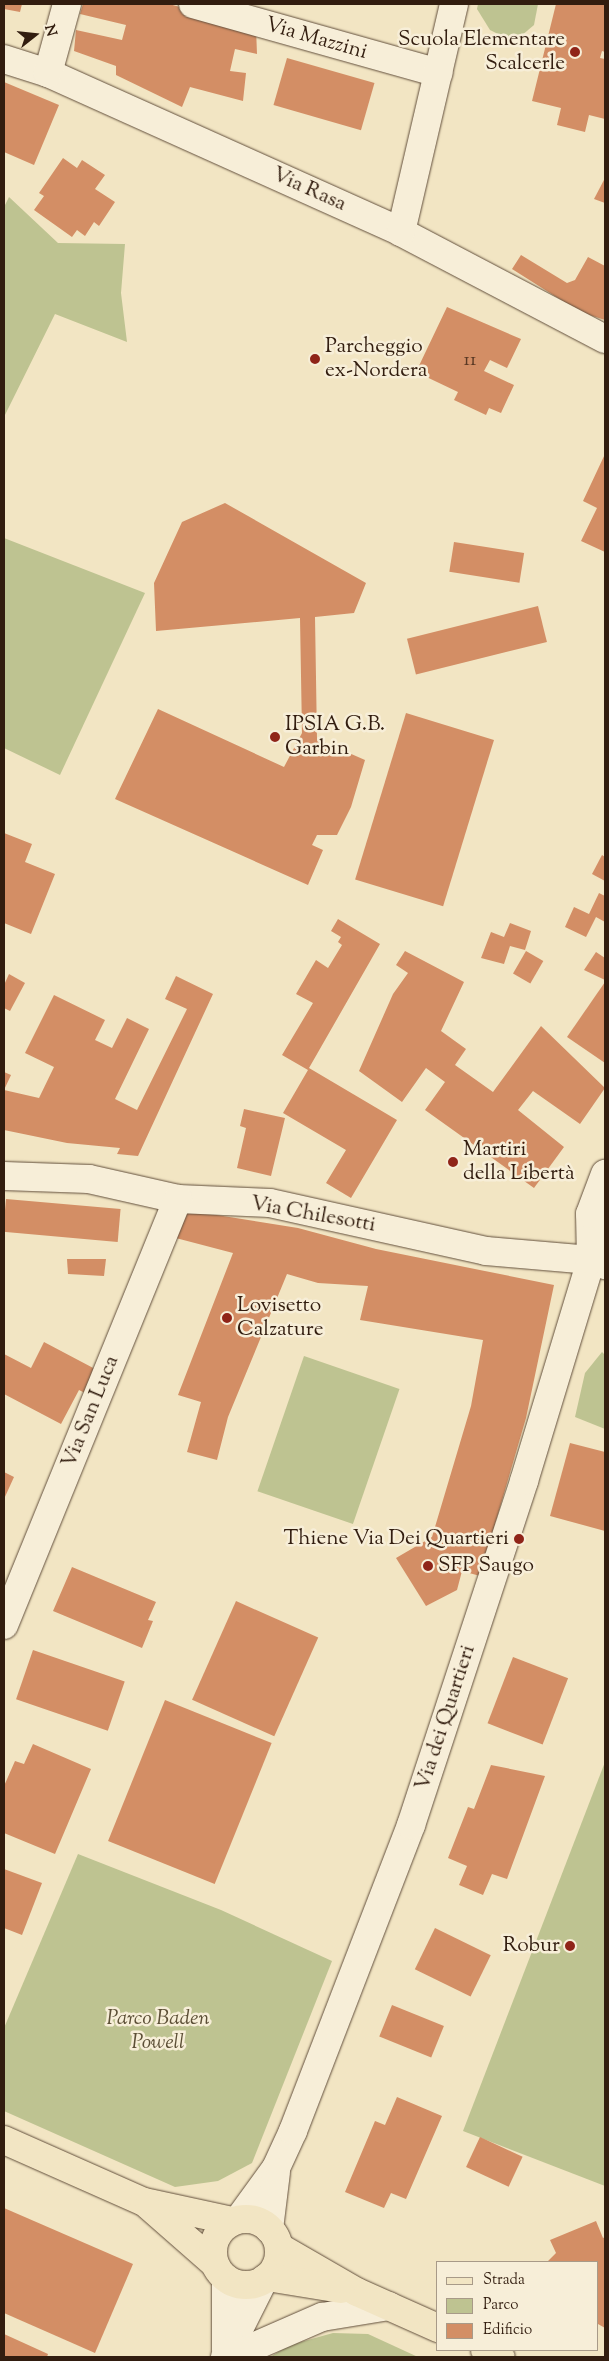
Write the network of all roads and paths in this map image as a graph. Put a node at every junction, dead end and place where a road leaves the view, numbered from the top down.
1 (67, 4) edge
2 (193, 4) edge
3 (454, 4) edge
4 (4, 60) edge
5 (438, 73) junction
6 (48, 74) junction
7 (401, 232) junction
8 (605, 339) edge
9 (605, 1174) edge
10 (4, 1177) edge
11 (178, 1199) junction
12 (598, 1262) edge
13 (4, 1625) edge
14 (4, 2140) edge
15 (276, 2168) junction
16 (144, 2202) junction
17 (236, 2220) junction
18 (274, 2238) junction
19 (220, 2271) junction
20 (266, 2278) junction
21 (357, 2292) junction
22 (389, 2306) junction
23 (436, 2327) edge
24 (487, 2351) edge
25 (230, 2356) edge
26 (501, 2357) edge

1 - 6 street
2 - 5 street, Via Mazzini
3 - 5 street
4 - 6 street, Via Rasa
5 - 7 street
6 - 7 street, Via Rasa
7 - 8 street, Via Rasa
9 - 12 street, Via dei Quartieri
10 - 11 street, Via Chilesotti
11 - 12 street, Via Chilesotti
11 - 13 street, Via San Luca
12 - 15 street, Via dei Quartieri
14 - 16 main road
15 - 17 street, Via dei Quartieri
15 - 18 street, Via dei Quartieri
16 - 17 main road
16 - 19 main road
17 - 18 main road
17 - 19 main road
18 - 20 main road
18 - 21 main road
19 - 20 main road
19 - 25 street
20 - 21 main road
20 - 25 street
21 - 22 main road
22 - 23 main road
22 - 25 street
24 - 26 main road

